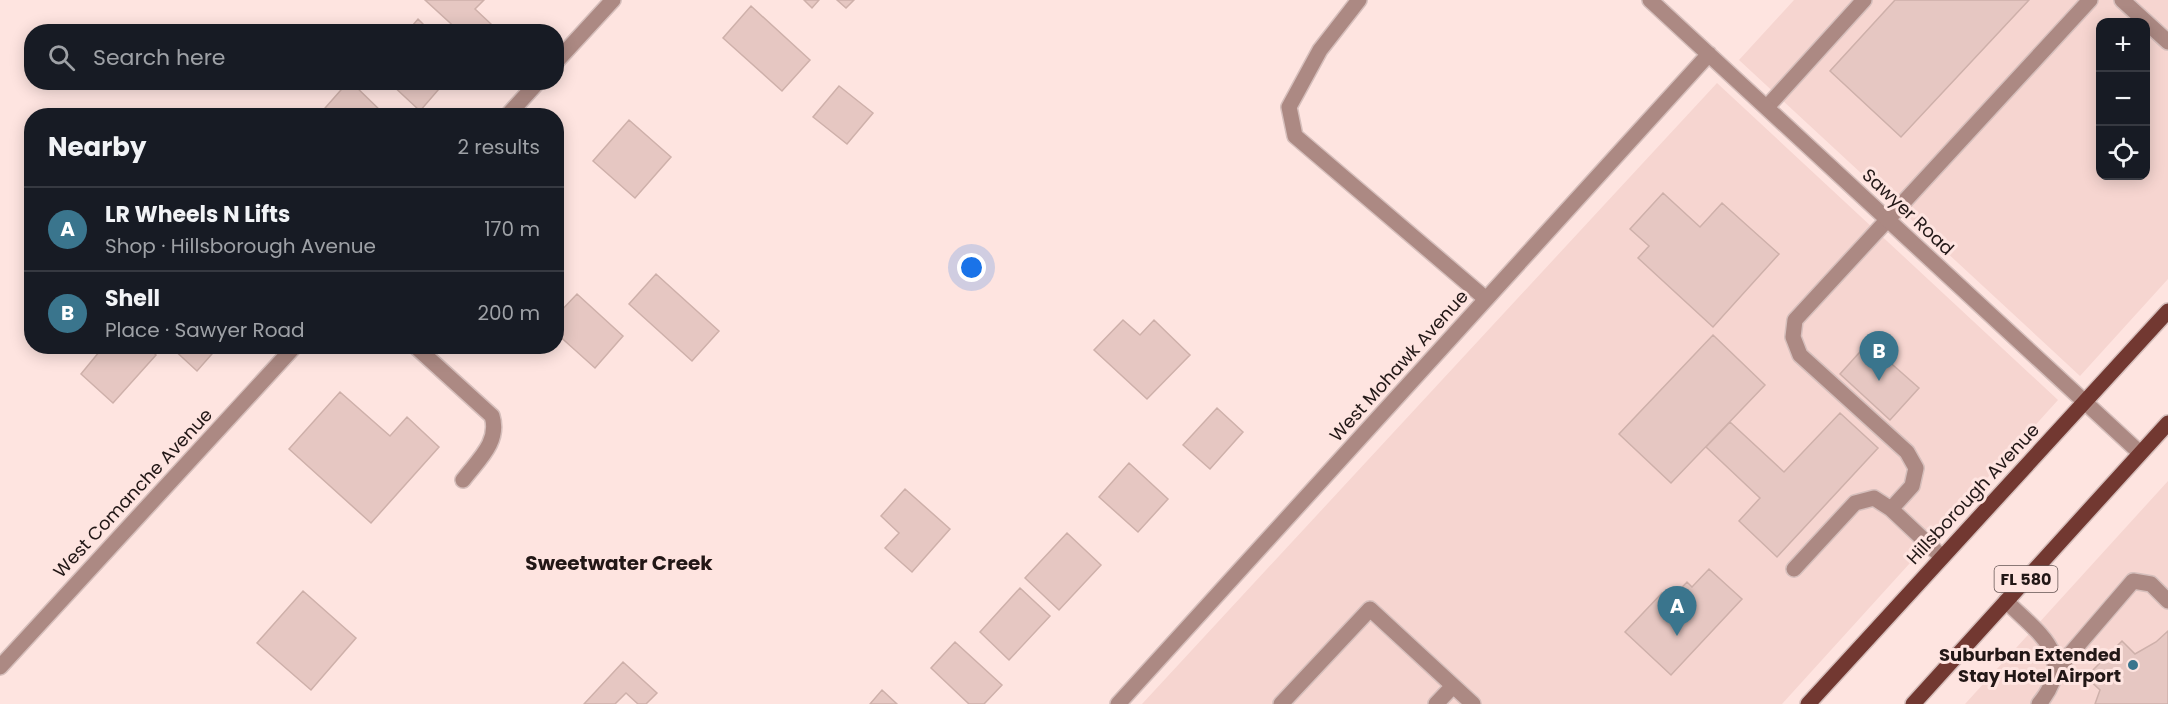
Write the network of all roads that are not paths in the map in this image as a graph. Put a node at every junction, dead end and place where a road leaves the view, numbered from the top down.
1 (614, 0) edge
2 (1359, 0) edge
3 (1650, 0) edge
4 (1864, 0) edge
5 (2090, 0) edge
6 (2122, 0) edge
7 (2168, 42) edge
8 (564, 53) edge
9 (1709, 54) junction
10 (530, 90) edge
11 (1767, 107) junction
12 (514, 108) edge
13 (1888, 220) junction
14 (1486, 299) junction
15 (2168, 311) edge
16 (288, 354) edge
17 (424, 354) edge
18 (2084, 402) junction
19 (2168, 423) edge
20 (2140, 453) junction
21 (463, 480) dead end
22 (1891, 509) junction
23 (1942, 557) junction
24 (1794, 569) dead end
25 (2006, 601) junction
26 (2168, 601) edge
27 (0, 667) edge
28 (2054, 674) junction
29 (1454, 686) junction
30 (1118, 704) edge
31 (1281, 704) edge
32 (1437, 704) edge
33 (1473, 704) edge
34 (1808, 704) edge
35 (1913, 704) edge
36 (2039, 704) edge

1 - 8 street
2 - 14 street
3 - 9 street, Sawyer Road
4 - 11 street
5 - 13 street
6 - 7 street
9 - 11 street, Sawyer Road
9 - 14 street, West Mohawk Avenue
10 - 12 street
11 - 13 street, Sawyer Road
13 - 18 street, Sawyer Road
13 - 22 street
14 - 30 street, West Mohawk Avenue
15 - 18 main road, Hillsborough Avenue
16 - 27 street, West Comanche Avenue
17 - 21 street
18 - 20 street, Sawyer Road
18 - 23 main road, Hillsborough Avenue
19 - 20 main road, FL 580
20 - 25 main road, FL 580
22 - 23 street
22 - 24 street
23 - 34 main road, Hillsborough Avenue
25 - 28 street
25 - 35 main road, FL 580
26 - 28 street
28 - 36 street
29 - 31 street
29 - 32 street
29 - 33 street

